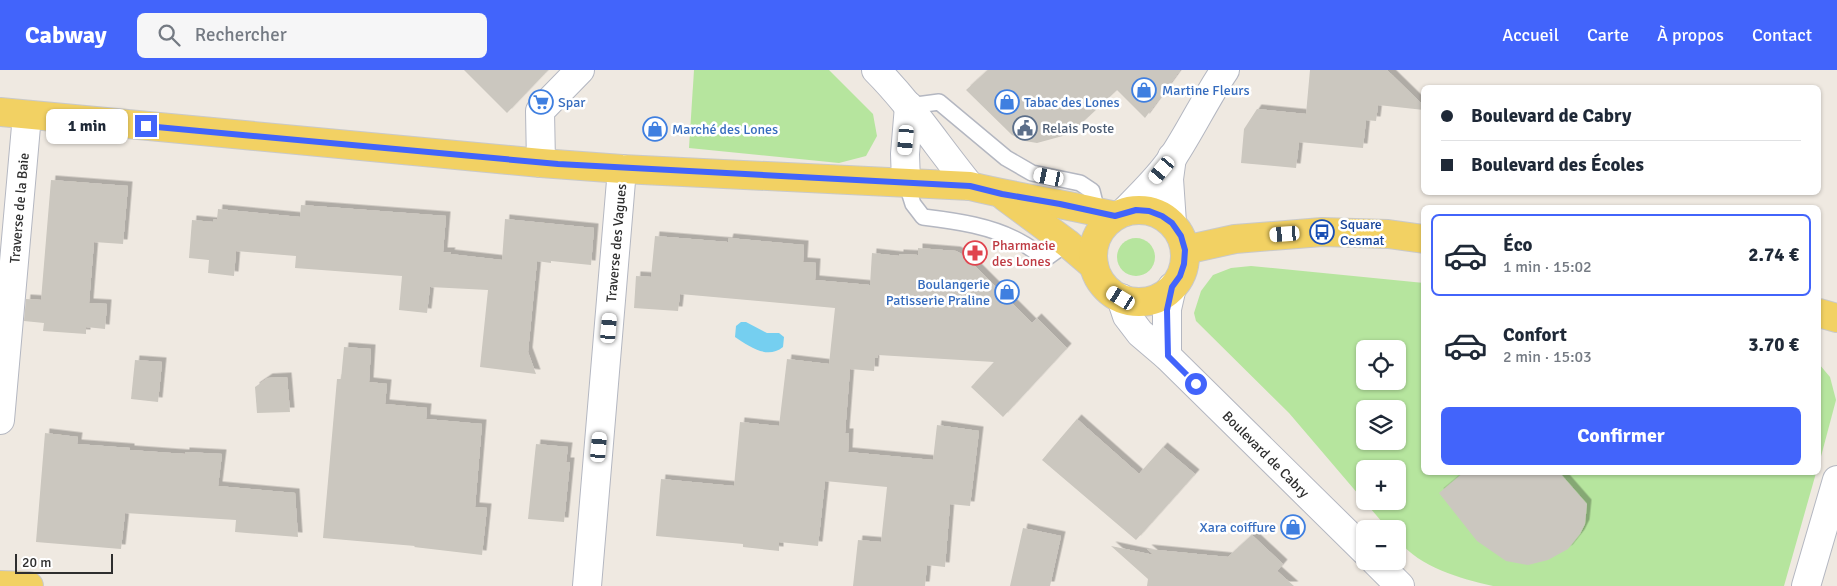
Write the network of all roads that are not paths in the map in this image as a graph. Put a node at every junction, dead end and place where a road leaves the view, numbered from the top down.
1 (580, 70) edge
2 (876, 70) edge
3 (1225, 70) edge
4 (909, 106) junction
5 (0, 112) edge
6 (27, 115) junction
7 (1172, 158) junction
8 (541, 163) junction
9 (622, 169) junction
10 (906, 182) junction
11 (970, 186) junction
12 (1002, 194) junction
13 (1112, 213) junction
14 (1172, 223) junction
15 (1421, 239) edge
16 (1067, 243) junction
17 (1185, 250) junction
18 (1094, 266) junction
19 (1172, 287) junction
20 (1121, 298) junction
21 (1821, 314) edge
22 (1837, 318) edge
23 (1168, 356) junction
24 (0, 420) edge
25 (1837, 480) edge
26 (1356, 542) edge
27 (1384, 570) edge
28 (0, 585) edge
29 (29, 586) edge
30 (587, 586) edge
31 (1400, 586) edge
32 (1806, 586) edge

1 - 8 street
2 - 4 street
3 - 7 street
4 - 10 street
4 - 11 street
4 - 13 lane
5 - 6 main road
6 - 8 main road
6 - 24 street, Traverse de la Baie
7 - 13 street
7 - 14 street
8 - 9 main road
9 - 10 main road
9 - 30 street, Traverse des Vagues
10 - 11 main road
10 - 16 lane
11 - 12 main road
12 - 13 main road
12 - 16 main road
13 - 14 main road
13 - 18 main road
14 - 17 main road
15 - 17 main road
16 - 18 main road
17 - 19 main road
18 - 20 main road
19 - 20 main road
19 - 23 street
20 - 23 street, Boulevard de Cabry
21 - 22 main road
23 - 26 street, Boulevard de Cabry
25 - 32 street
27 - 31 street
28 - 29 main road

